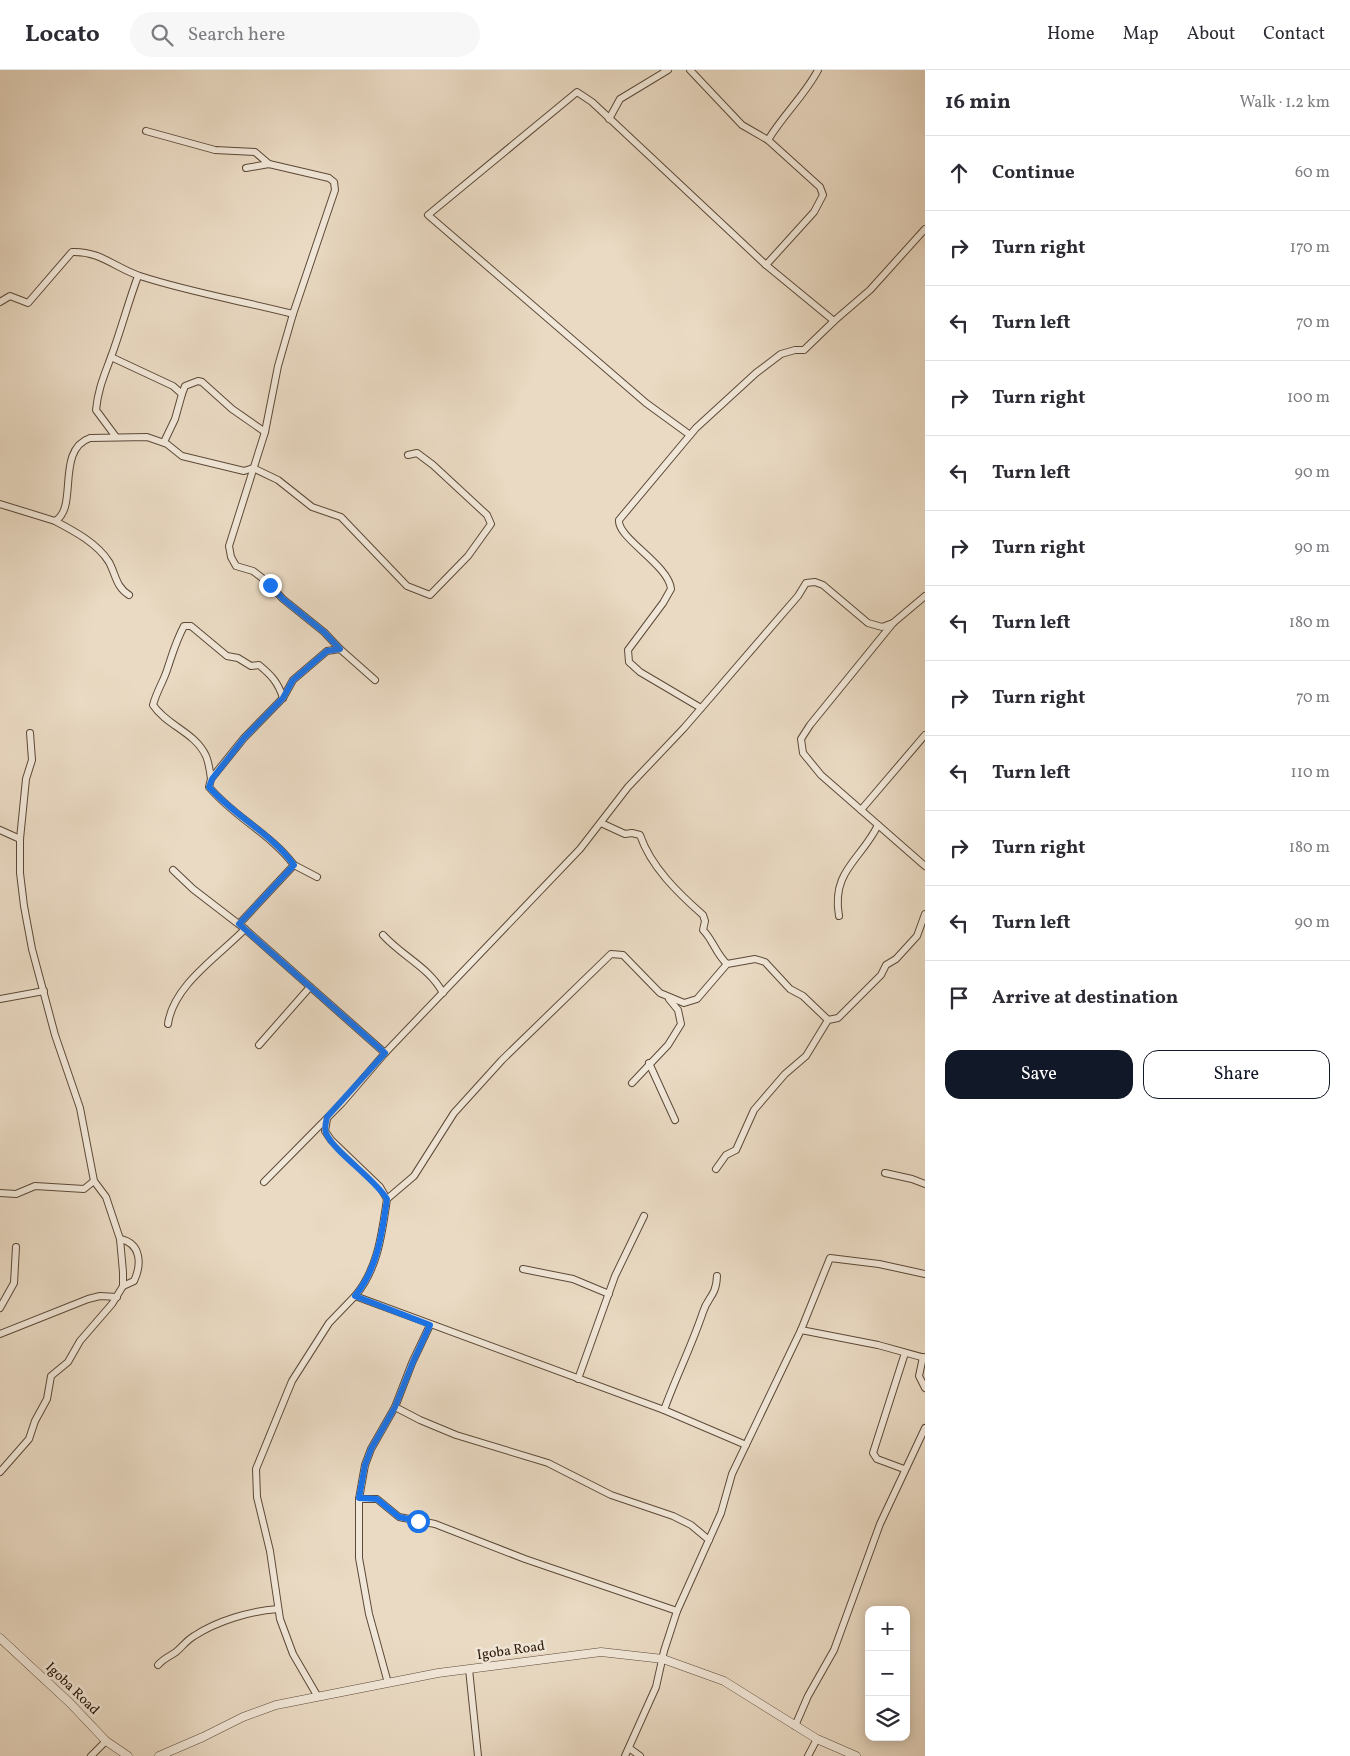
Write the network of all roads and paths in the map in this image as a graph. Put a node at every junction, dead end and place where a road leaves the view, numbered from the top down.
1 (668, 70) edge
2 (690, 70) edge
3 (818, 70) edge
4 (609, 119) junction
5 (146, 131) dead end
6 (768, 140) junction
7 (269, 164) junction
8 (246, 168) dead end
9 (925, 230) edge
10 (766, 265) junction
11 (138, 276) junction
12 (0, 302) edge
13 (292, 314) junction
14 (834, 321) junction
15 (111, 358) junction
16 (182, 394) junction
17 (265, 432) junction
18 (690, 435) junction
19 (116, 437) junction
20 (164, 442) junction
21 (408, 455) dead end
22 (253, 468) junction
23 (0, 504) edge
24 (55, 521) junction
25 (129, 595) dead end
26 (925, 596) edge
27 (893, 623) junction
28 (874, 626) junction
29 (876, 644) junction
30 (340, 649) junction
31 (375, 680) dead end
32 (283, 698) junction
33 (701, 708) junction
34 (30, 733) dead end
35 (925, 735) edge
36 (212, 779) junction
37 (861, 810) junction
38 (601, 824) junction
39 (878, 824) junction
40 (0, 830) edge
41 (20, 839) junction
42 (294, 865) junction
43 (925, 866) edge
44 (173, 870) dead end
45 (317, 877) dead end
46 (925, 914) edge
47 (838, 916) dead end
48 (239, 924) junction
49 (245, 929) junction
50 (383, 935) dead end
51 (727, 964) junction
52 (310, 987) junction
53 (44, 991) junction
54 (443, 993) junction
55 (0, 998) edge
56 (668, 998) junction
57 (828, 1020) junction
58 (168, 1024) dead end
59 (259, 1045) dead end
60 (385, 1053) junction
61 (649, 1063) junction
62 (632, 1084) dead end
63 (327, 1117) junction
64 (675, 1120) dead end
65 (716, 1169) dead end
66 (885, 1173) dead end
67 (94, 1181) junction
68 (264, 1182) dead end
69 (925, 1184) edge
70 (84, 1189) junction
71 (102, 1192) junction
72 (0, 1193) edge
73 (387, 1199) junction
74 (644, 1216) dead end
75 (120, 1239) junction
76 (16, 1247) dead end
77 (523, 1269) dead end
78 (925, 1274) edge
79 (717, 1276) dead end
80 (123, 1286) junction
81 (608, 1294) junction
82 (355, 1296) junction
83 (117, 1297) junction
84 (0, 1308) edge
85 (430, 1325) junction
86 (801, 1330) junction
87 (0, 1334) edge
88 (905, 1353) junction
89 (924, 1357) edge
90 (578, 1379) junction
91 (925, 1388) edge
92 (395, 1407) junction
93 (664, 1410) junction
94 (925, 1428) edge
95 (746, 1445) junction
96 (904, 1469) junction
97 (0, 1472) edge
98 (359, 1498) junction
99 (709, 1540) junction
100 (278, 1608) junction
101 (677, 1611) junction
102 (0, 1638) edge
103 (663, 1659) junction
104 (158, 1665) dead end
105 (469, 1669) junction
106 (388, 1683) junction
107 (318, 1697) junction
108 (795, 1726) junction
109 (817, 1739) junction
110 (106, 1742) junction
111 (629, 1748) junction
112 (92, 1756) edge
113 (128, 1756) edge
114 (159, 1756) edge
115 (478, 1756) edge
116 (625, 1756) edge
117 (640, 1756) edge
118 (808, 1756) edge
119 (856, 1756) edge

1 - 4 street
2 - 6 street
3 - 6 street
4 - 10 street
4 - 18 street
5 - 7 street
6 - 10 street
7 - 8 street
7 - 13 street
9 - 14 street
10 - 14 street
11 - 12 street
11 - 13 street
11 - 15 street
13 - 17 street
14 - 18 street
15 - 16 street
15 - 19 street
16 - 17 street
16 - 20 street
17 - 22 street
18 - 33 street
19 - 20 street
19 - 24 street
20 - 22 street
21 - 22 street
22 - 30 street
23 - 24 street
24 - 25 street
26 - 27 street
27 - 28 street
27 - 29 street
28 - 29 street
28 - 33 street
29 - 37 street
30 - 31 street
30 - 32 street
32 - 36 street
32 - 36 street
33 - 38 street
34 - 41 street
35 - 37 street
36 - 42 street
37 - 39 street
38 - 51 street
38 - 54 street
39 - 43 street
39 - 47 street
40 - 41 street
41 - 53 street
42 - 45 street
42 - 48 street
44 - 48 street
46 - 57 street
48 - 49 street
49 - 52 street
49 - 58 street
50 - 54 street
51 - 56 street
51 - 57 street
52 - 59 street
52 - 60 street
53 - 55 street
53 - 67 street
54 - 60 street
56 - 61 street
56 - 73 street
57 - 65 street
60 - 63 street
61 - 62 street
61 - 64 street
63 - 68 street
63 - 73 street
66 - 69 street
67 - 70 street
67 - 71 street
70 - 71 street
70 - 72 street
71 - 75 street
73 - 82 street
74 - 81 street
75 - 80 street
75 - 80 street
76 - 84 street
77 - 81 street
78 - 86 street
79 - 93 street
80 - 83 street
81 - 90 street
82 - 85 street
82 - 100 street
83 - 87 street
83 - 97 street
85 - 90 street
85 - 92 street
86 - 88 street
86 - 95 street
88 - 89 street
88 - 96 street
89 - 91 street
90 - 93 street
92 - 98 street
92 - 99 street
93 - 95 street
94 - 96 street
95 - 99 street
96 - 108 street
98 - 101 street
98 - 106 street
99 - 101 street
100 - 104 street
100 - 107 street
101 - 103 street
102 - 110 street, Igoba Road
103 - 105 street, Igoba Road
103 - 108 street, Igoba Road
103 - 111 street
105 - 106 street, Igoba Road
105 - 115 street
106 - 107 street, Igoba Road
107 - 114 street, Igoba Road
108 - 109 street, Igoba Road
109 - 118 street
109 - 119 street, Igoba Road
110 - 112 street
110 - 113 street, Igoba Road
111 - 116 street
111 - 117 street

